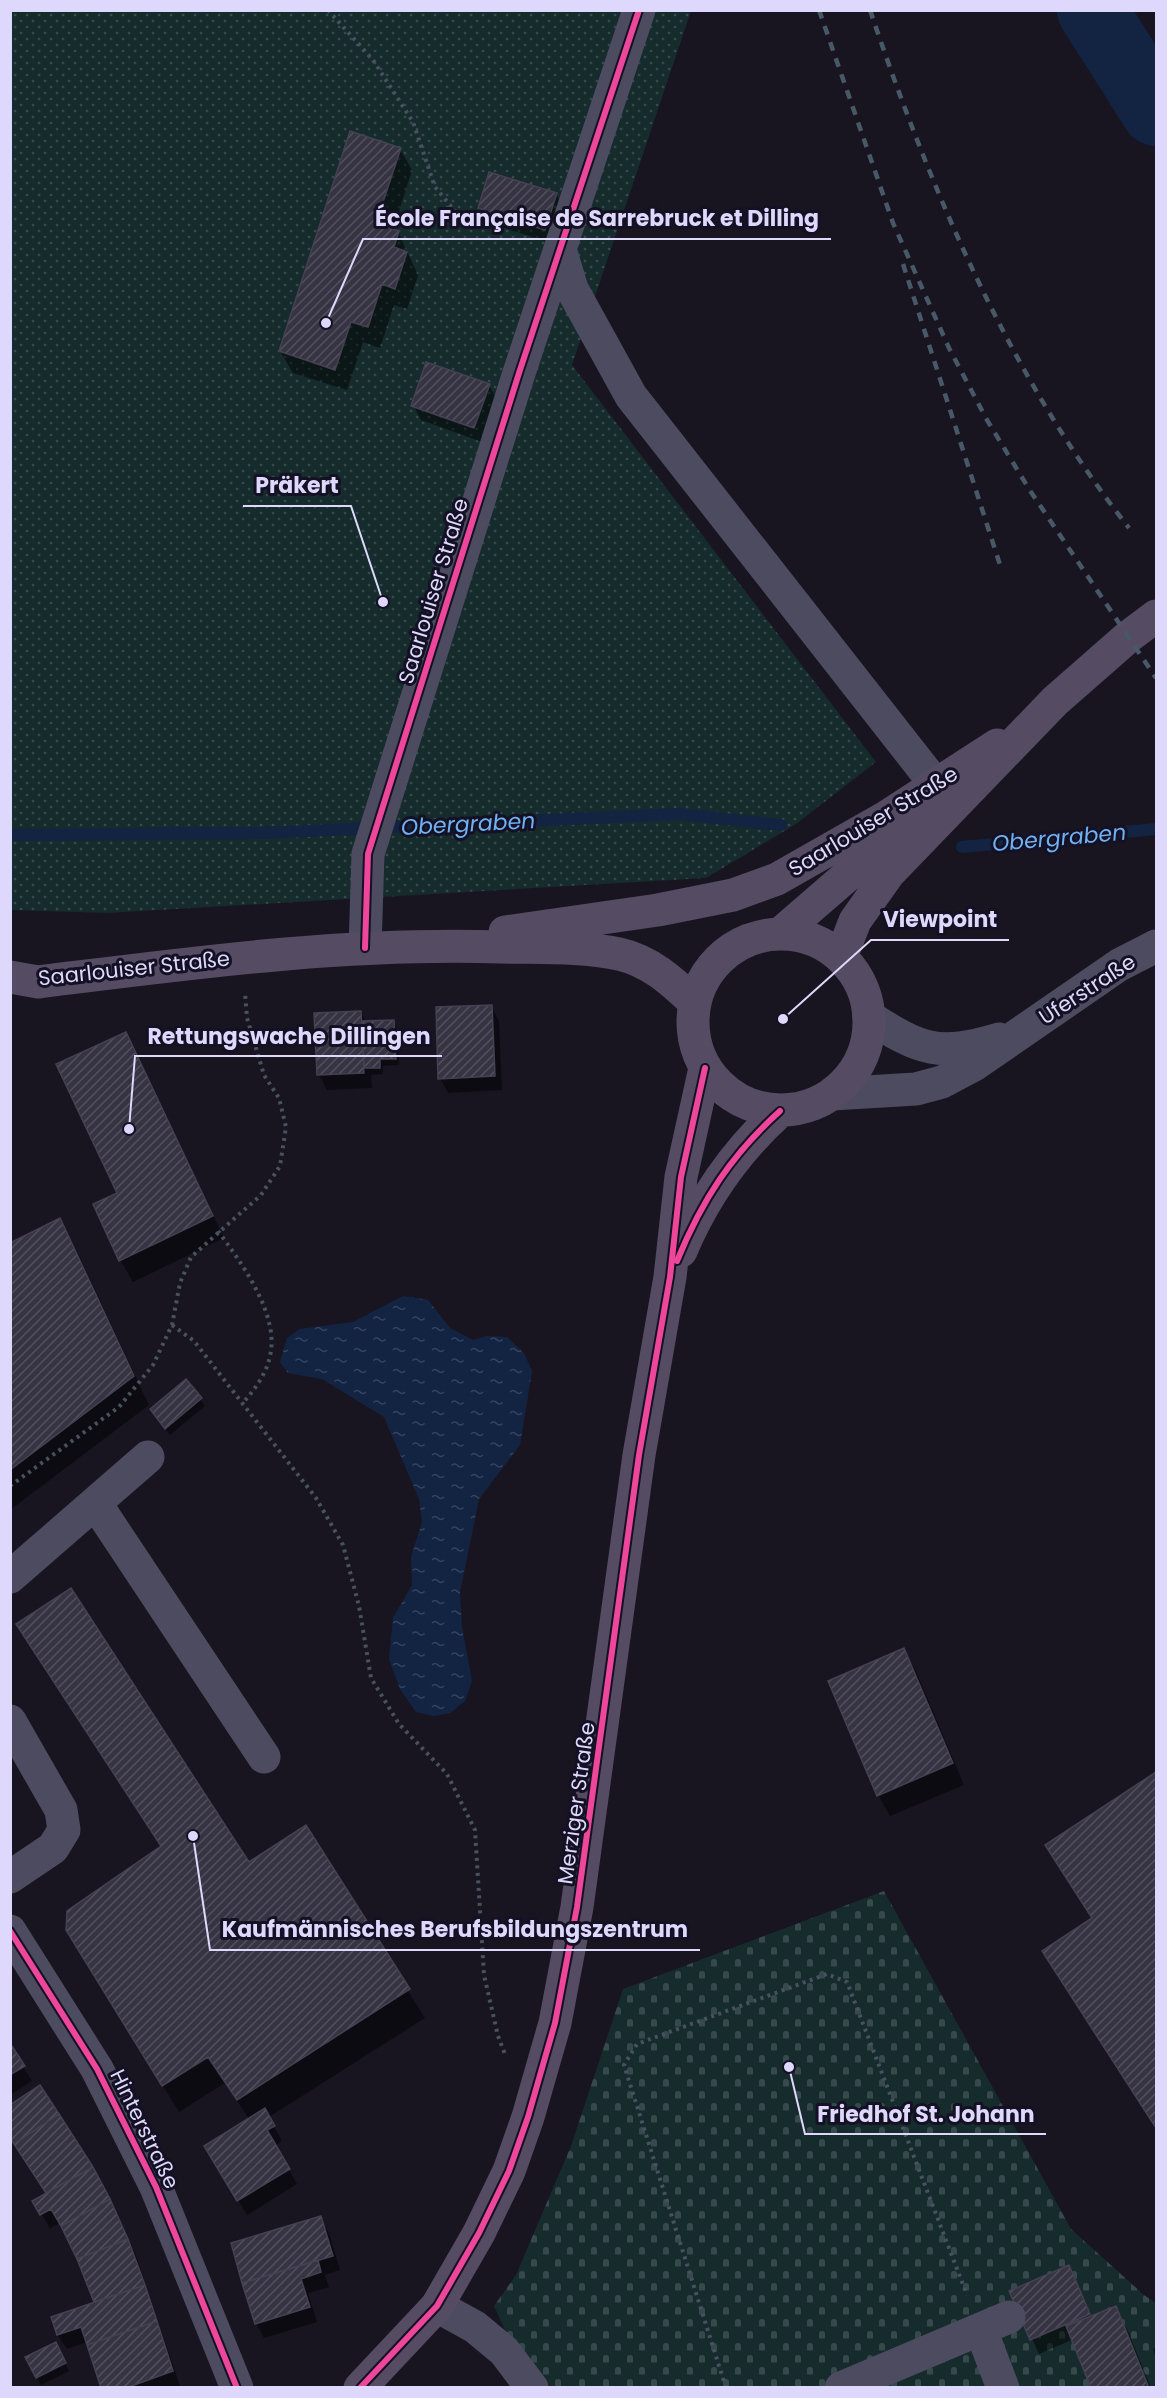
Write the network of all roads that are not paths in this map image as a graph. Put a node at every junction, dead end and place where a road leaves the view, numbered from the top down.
1 (639, 10) edge
2 (560, 249) junction
3 (1156, 616) edge
4 (1055, 701) junction
5 (997, 745) junction
6 (936, 785) junction
7 (781, 933) junction
8 (426, 945) junction
9 (1156, 946) edge
10 (365, 948) junction
11 (841, 957) junction
12 (714, 964) junction
13 (650, 965) junction
14 (10, 977) edge
15 (694, 1002) junction
16 (869, 1017) junction
17 (1018, 1034) junction
18 (705, 1068) junction
19 (832, 1094) junction
20 (780, 1111) junction
21 (670, 1277) junction
22 (148, 1457) dead end
23 (96, 1503) junction
24 (10, 1577) edge
25 (10, 1721) edge
26 (264, 1757) dead end
27 (10, 1876) edge
28 (10, 1930) edge
29 (437, 2306) junction
30 (237, 2388) edge
31 (360, 2388) edge
32 (532, 2388) edge
33 (841, 2388) edge
34 (1003, 2388) edge

1 - 2 street, Saarlouiser Straße
2 - 6 street
2 - 10 street, Saarlouiser Straße
3 - 4 main road, Saarlouiser Straße
4 - 5 main road, Saarlouiser Straße
4 - 11 main road, Saarlouiser Straße
5 - 6 main road, Saarlouiser Straße
5 - 7 main road, Saarlouiser Straße
6 - 8 main road, Saarlouiser Straße
7 - 11 main road
7 - 12 main road
8 - 10 main road, Saarlouiser Straße
8 - 13 main road, Saarlouiser Straße
9 - 17 street, Uferstraße
10 - 14 main road, Saarlouiser Straße
11 - 16 main road
12 - 13 main road, Saarlouiser Straße
12 - 15 main road
13 - 15 main road, Saarlouiser Straße
15 - 18 main road
16 - 17 street, Uferstraße
16 - 19 main road
17 - 19 street, Uferstraße
18 - 20 main road
18 - 21 main road, Merziger Straße
19 - 20 main road
20 - 21 main road, Merziger Straße
21 - 29 main road, Merziger Straße
22 - 23 street
23 - 24 street
23 - 26 street
25 - 27 street
28 - 30 street, Hinterstraße
29 - 31 main road, Merziger Straße
29 - 32 street
33 - 34 street

